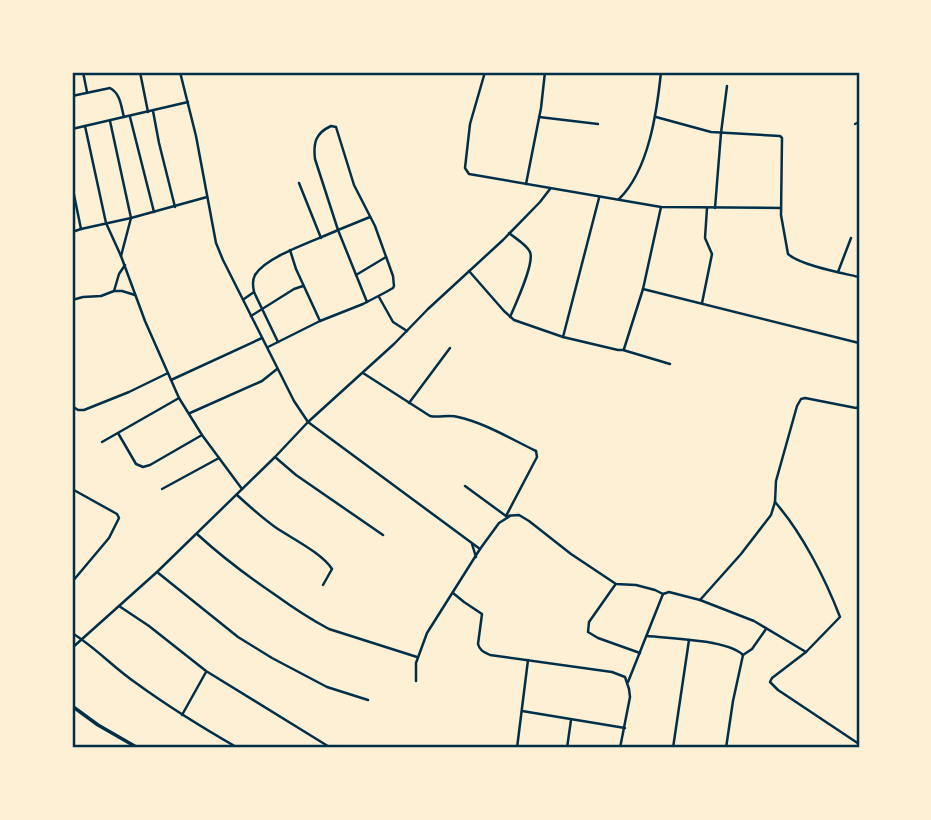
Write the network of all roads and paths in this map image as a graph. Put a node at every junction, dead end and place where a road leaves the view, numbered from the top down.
1 (83, 72) edge
2 (140, 72) edge
3 (180, 72) edge
4 (485, 72) edge
5 (545, 72) edge
6 (661, 72) edge
7 (727, 86) dead end
8 (87, 92) junction
9 (72, 96) edge
10 (188, 102) junction
11 (153, 111) junction
12 (148, 112) junction
13 (130, 116) junction
14 (124, 117) junction
15 (539, 117) junction
16 (656, 117) junction
17 (110, 121) junction
18 (598, 124) dead end
19 (85, 126) junction
20 (72, 129) edge
21 (721, 133) junction
22 (299, 183) dead end
23 (526, 184) junction
24 (72, 185) edge
25 (550, 188) junction
26 (627, 192) junction
27 (207, 197) junction
28 (599, 197) junction
29 (619, 200) junction
30 (628, 202) junction
31 (661, 206) junction
32 (174, 207) junction
33 (708, 208) junction
34 (715, 208) junction
35 (781, 208) junction
36 (154, 212) junction
37 (370, 217) junction
38 (131, 218) junction
39 (106, 223) junction
40 (81, 229) junction
41 (338, 230) junction
42 (72, 232) edge
43 (509, 233) junction
44 (321, 238) junction
45 (850, 238) dead end
46 (290, 250) junction
47 (121, 256) junction
48 (386, 257) junction
49 (125, 265) junction
50 (469, 271) junction
51 (838, 272) junction
52 (356, 275) junction
53 (859, 277) edge
54 (303, 285) junction
55 (643, 289) junction
56 (114, 291) junction
57 (254, 292) junction
58 (135, 295) junction
59 (379, 296) junction
60 (72, 300) edge
61 (243, 300) junction
62 (367, 302) junction
63 (702, 303) junction
64 (262, 310) junction
65 (251, 316) junction
66 (510, 317) junction
67 (320, 321) junction
68 (407, 331) junction
69 (563, 337) junction
70 (262, 338) junction
71 (278, 342) junction
72 (859, 343) edge
73 (268, 348) junction
74 (450, 348) dead end
75 (623, 350) junction
76 (670, 364) dead end
77 (278, 368) junction
78 (168, 373) junction
79 (363, 373) junction
80 (171, 380) junction
81 (180, 398) junction
82 (409, 404) junction
83 (72, 406) edge
84 (859, 407) edge
85 (190, 413) junction
86 (309, 422) junction
87 (118, 433) junction
88 (202, 435) junction
89 (102, 442) dead end
90 (275, 457) junction
91 (219, 458) junction
92 (465, 486) dead end
93 (72, 489) edge
94 (162, 489) dead end
95 (243, 489) junction
96 (237, 495) junction
97 (775, 502) junction
98 (508, 516) junction
99 (197, 534) junction
100 (383, 535) dead end
101 (472, 544) junction
102 (480, 549) junction
103 (476, 557) junction
104 (157, 572) junction
105 (72, 582) edge
106 (616, 584) junction
107 (323, 585) dead end
108 (453, 593) junction
109 (663, 594) junction
110 (700, 600) junction
111 (119, 606) junction
112 (766, 628) junction
113 (72, 633) edge
114 (647, 636) junction
115 (82, 639) junction
116 (689, 640) junction
117 (72, 648) edge
118 (806, 652) junction
119 (640, 653) junction
120 (743, 655) junction
121 (417, 657) junction
122 (528, 660) junction
123 (206, 671) junction
124 (416, 681) dead end
125 (628, 682) junction
126 (368, 700) dead end
127 (72, 706) edge
128 (522, 711) junction
129 (182, 715) junction
130 (572, 719) junction
131 (625, 728) junction
132 (859, 744) edge
133 (138, 748) edge
134 (238, 748) edge
135 (331, 748) edge
136 (517, 748) edge
137 (568, 748) edge
138 (620, 748) edge
139 (627, 748) edge
140 (673, 748) edge
141 (726, 748) edge

1 - 8 street
2 - 12 street
3 - 10 street
4 - 23 street
5 - 15 street
6 - 16 street
7 - 21 street
8 - 9 street
8 - 14 street
10 - 11 street
10 - 27 street
11 - 12 street
11 - 32 street
12 - 13 street
13 - 14 street
13 - 36 street
14 - 17 street
15 - 18 street
15 - 23 street
16 - 21 street
16 - 26 street
17 - 19 street
17 - 38 street
19 - 20 street
19 - 39 street
21 - 34 street
21 - 35 street
22 - 44 street
23 - 25 street
24 - 40 street
25 - 28 street
25 - 43 street
26 - 29 street
26 - 30 street
27 - 32 street
27 - 61 street
28 - 29 street
28 - 69 street
29 - 30 street
30 - 31 street
31 - 33 street
31 - 55 street
32 - 36 street
33 - 34 street
33 - 63 street
34 - 35 street
35 - 51 street
36 - 38 street
37 - 41 street
37 - 41 street
37 - 48 street
38 - 39 street
38 - 47 street
39 - 40 street
39 - 47 street
40 - 42 street
41 - 44 street
41 - 52 street
43 - 50 street
43 - 66 street
44 - 46 street
45 - 51 street
46 - 54 street
46 - 57 street
47 - 49 street
48 - 52 street
48 - 59 street
49 - 56 street
49 - 58 street
50 - 66 street
50 - 68 street
51 - 53 street
52 - 62 street
54 - 64 street
54 - 67 street
55 - 63 street
55 - 75 street
56 - 58 street
56 - 60 street
57 - 61 street
57 - 64 street
58 - 78 street
59 - 62 street
59 - 68 street
61 - 65 street
62 - 67 street
63 - 72 street
64 - 65 street
64 - 71 street
65 - 70 street
66 - 69 street
67 - 71 street
68 - 79 street
69 - 75 street
70 - 73 street
70 - 80 street
71 - 73 street
73 - 77 street
74 - 82 street
75 - 76 street
77 - 85 street
77 - 86 street
78 - 80 street
78 - 83 street
79 - 82 street
79 - 86 street
80 - 81 street
81 - 85 street
81 - 87 street
82 - 98 street
84 - 97 street
85 - 88 street
86 - 90 street
86 - 101 street
87 - 88 street
87 - 89 street
88 - 91 street
90 - 95 street
90 - 100 street
91 - 94 street
91 - 95 street
92 - 98 street
93 - 105 street
95 - 96 street
96 - 99 street
96 - 107 street
97 - 110 street
97 - 118 street
98 - 102 street
98 - 106 street
99 - 104 street
99 - 121 street
101 - 102 street
101 - 103 street
102 - 103 street
103 - 108 street
104 - 111 street
104 - 126 street
106 - 109 street
106 - 119 street
108 - 121 street
108 - 122 street
109 - 110 street
109 - 114 street
110 - 112 street
111 - 115 street
111 - 123 street
112 - 118 street
112 - 120 street
113 - 115 street
114 - 116 street
114 - 119 street
115 - 117 street
115 - 129 street
116 - 120 street
116 - 140 street
118 - 132 street
119 - 125 street
120 - 141 street
121 - 124 street
122 - 125 street
122 - 128 street
123 - 129 street
123 - 135 street
125 - 131 street
127 - 133 street
128 - 130 street
128 - 136 street
129 - 134 street
130 - 131 street
130 - 137 street
131 - 138 street
138 - 139 street

